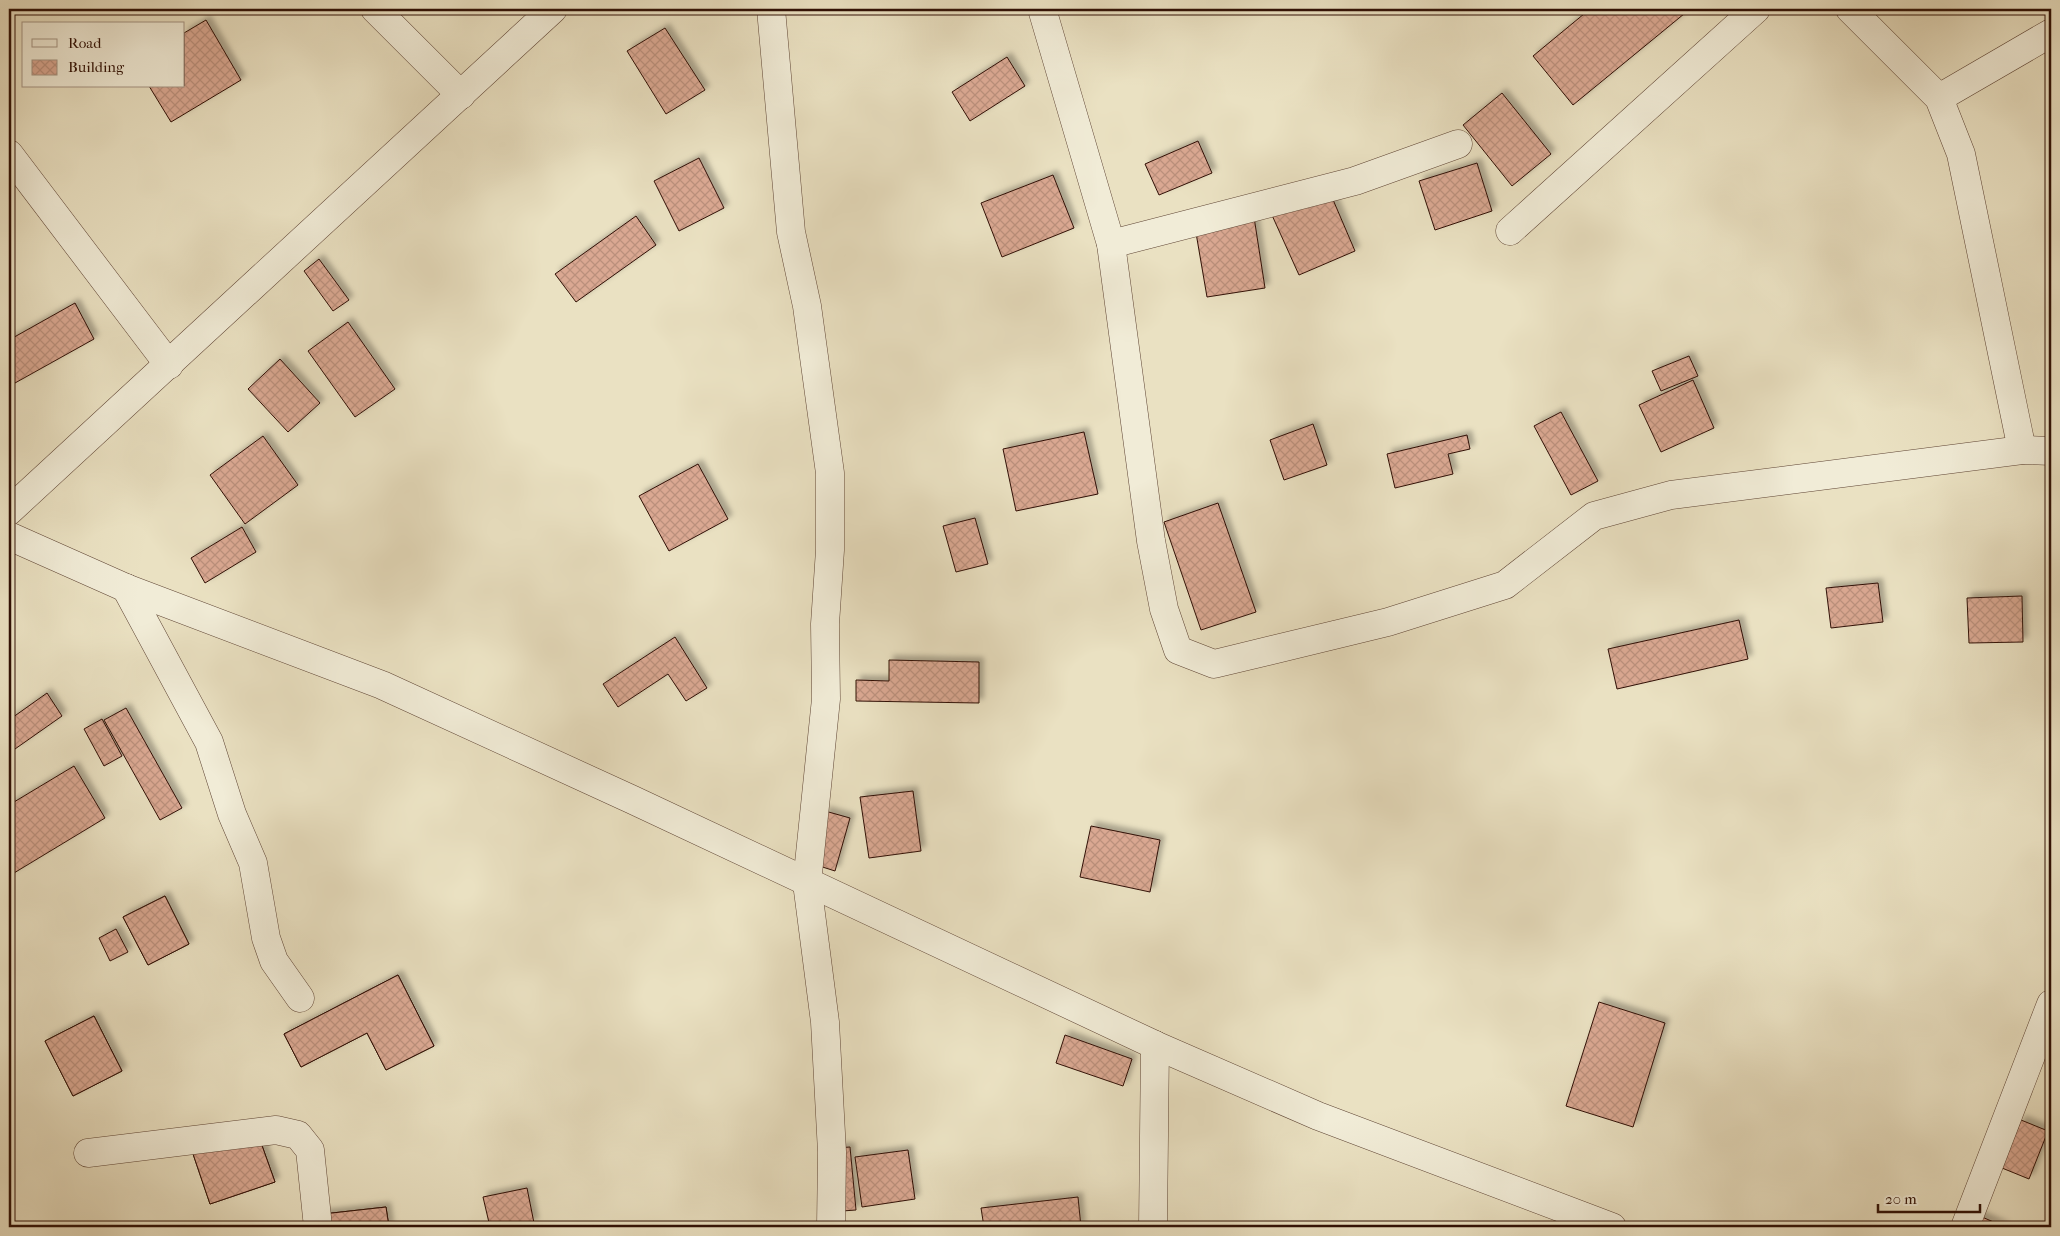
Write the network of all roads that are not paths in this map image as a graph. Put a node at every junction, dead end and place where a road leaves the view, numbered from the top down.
1 (375, 9) edge
2 (553, 9) edge
3 (770, 9) edge
4 (1042, 9) edge
5 (1756, 9) edge
6 (1850, 9) edge
7 (2051, 33) edge
8 (460, 95) junction
9 (1939, 98) junction
10 (1458, 144) dead end
11 (9, 154) edge
12 (1510, 231) dead end
13 (1111, 244) junction
14 (169, 365) junction
15 (2022, 450) junction
16 (2051, 451) edge
17 (9, 511) edge
18 (9, 536) edge
19 (126, 588) junction
20 (807, 883) junction
21 (300, 998) dead end
22 (2051, 1004) edge
23 (1156, 1045) junction
24 (88, 1153) dead end
25 (318, 1227) edge
26 (831, 1227) edge
27 (1153, 1227) edge
28 (1612, 1227) edge
29 (1965, 1227) edge

1 - 8 street
2 - 8 street
3 - 20 street
4 - 13 street
5 - 12 street
6 - 9 street
7 - 9 street
8 - 14 street
9 - 15 street
10 - 13 street
11 - 14 street
13 - 15 street
14 - 17 street
15 - 16 street
18 - 19 street
19 - 20 street
19 - 21 street
20 - 23 street
20 - 26 street
22 - 29 street
23 - 27 street
23 - 28 street
24 - 25 street

